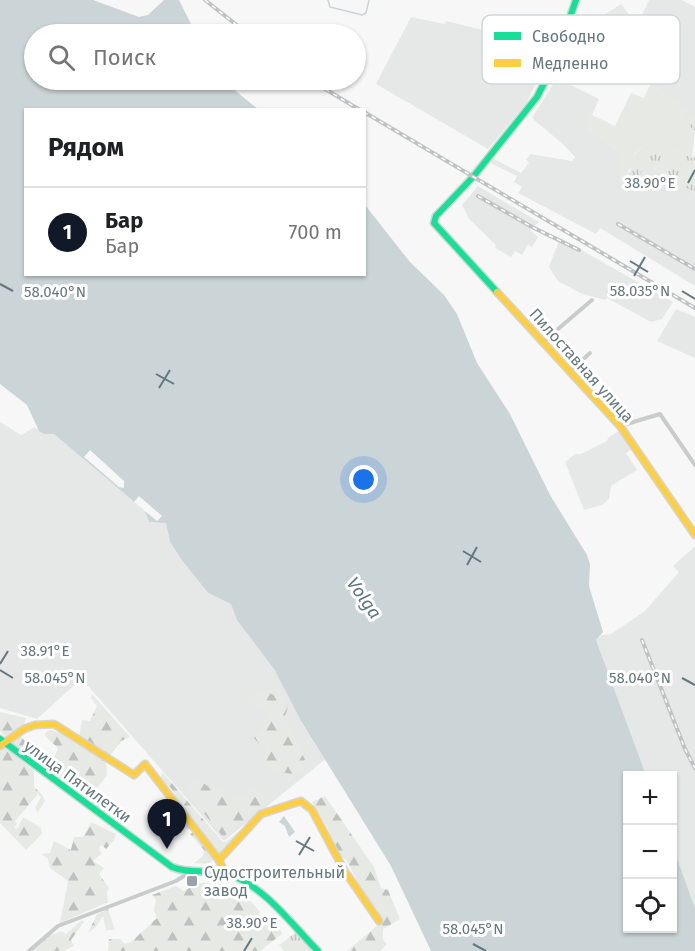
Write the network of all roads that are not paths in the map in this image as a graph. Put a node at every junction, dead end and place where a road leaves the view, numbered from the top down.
1 (576, 0) edge
2 (571, 15) edge
3 (542, 84) edge
4 (592, 300) dead end
5 (544, 340) junction
6 (590, 353) dead end
7 (571, 370) junction
8 (620, 426) junction
9 (695, 465) edge
10 (695, 535) edge
11 (2, 743) edge
12 (219, 860) junction
13 (187, 873) junction
14 (225, 873) junction
15 (379, 921) dead end
16 (29, 951) edge
17 (318, 951) edge

1 - 2 street, Пилоставная улица
3 - 5 street, Пилоставная улица
4 - 5 street
5 - 7 street, Пилоставная улица
6 - 7 street
7 - 8 street, Пилоставная улица
8 - 9 street
8 - 10 street, Пилоставная улица
11 - 12 street
11 - 13 street, улица Пятилетки
12 - 14 street
12 - 15 street
13 - 14 street, улица Пятилетки
13 - 16 street
14 - 17 street, улица Пятилетки

